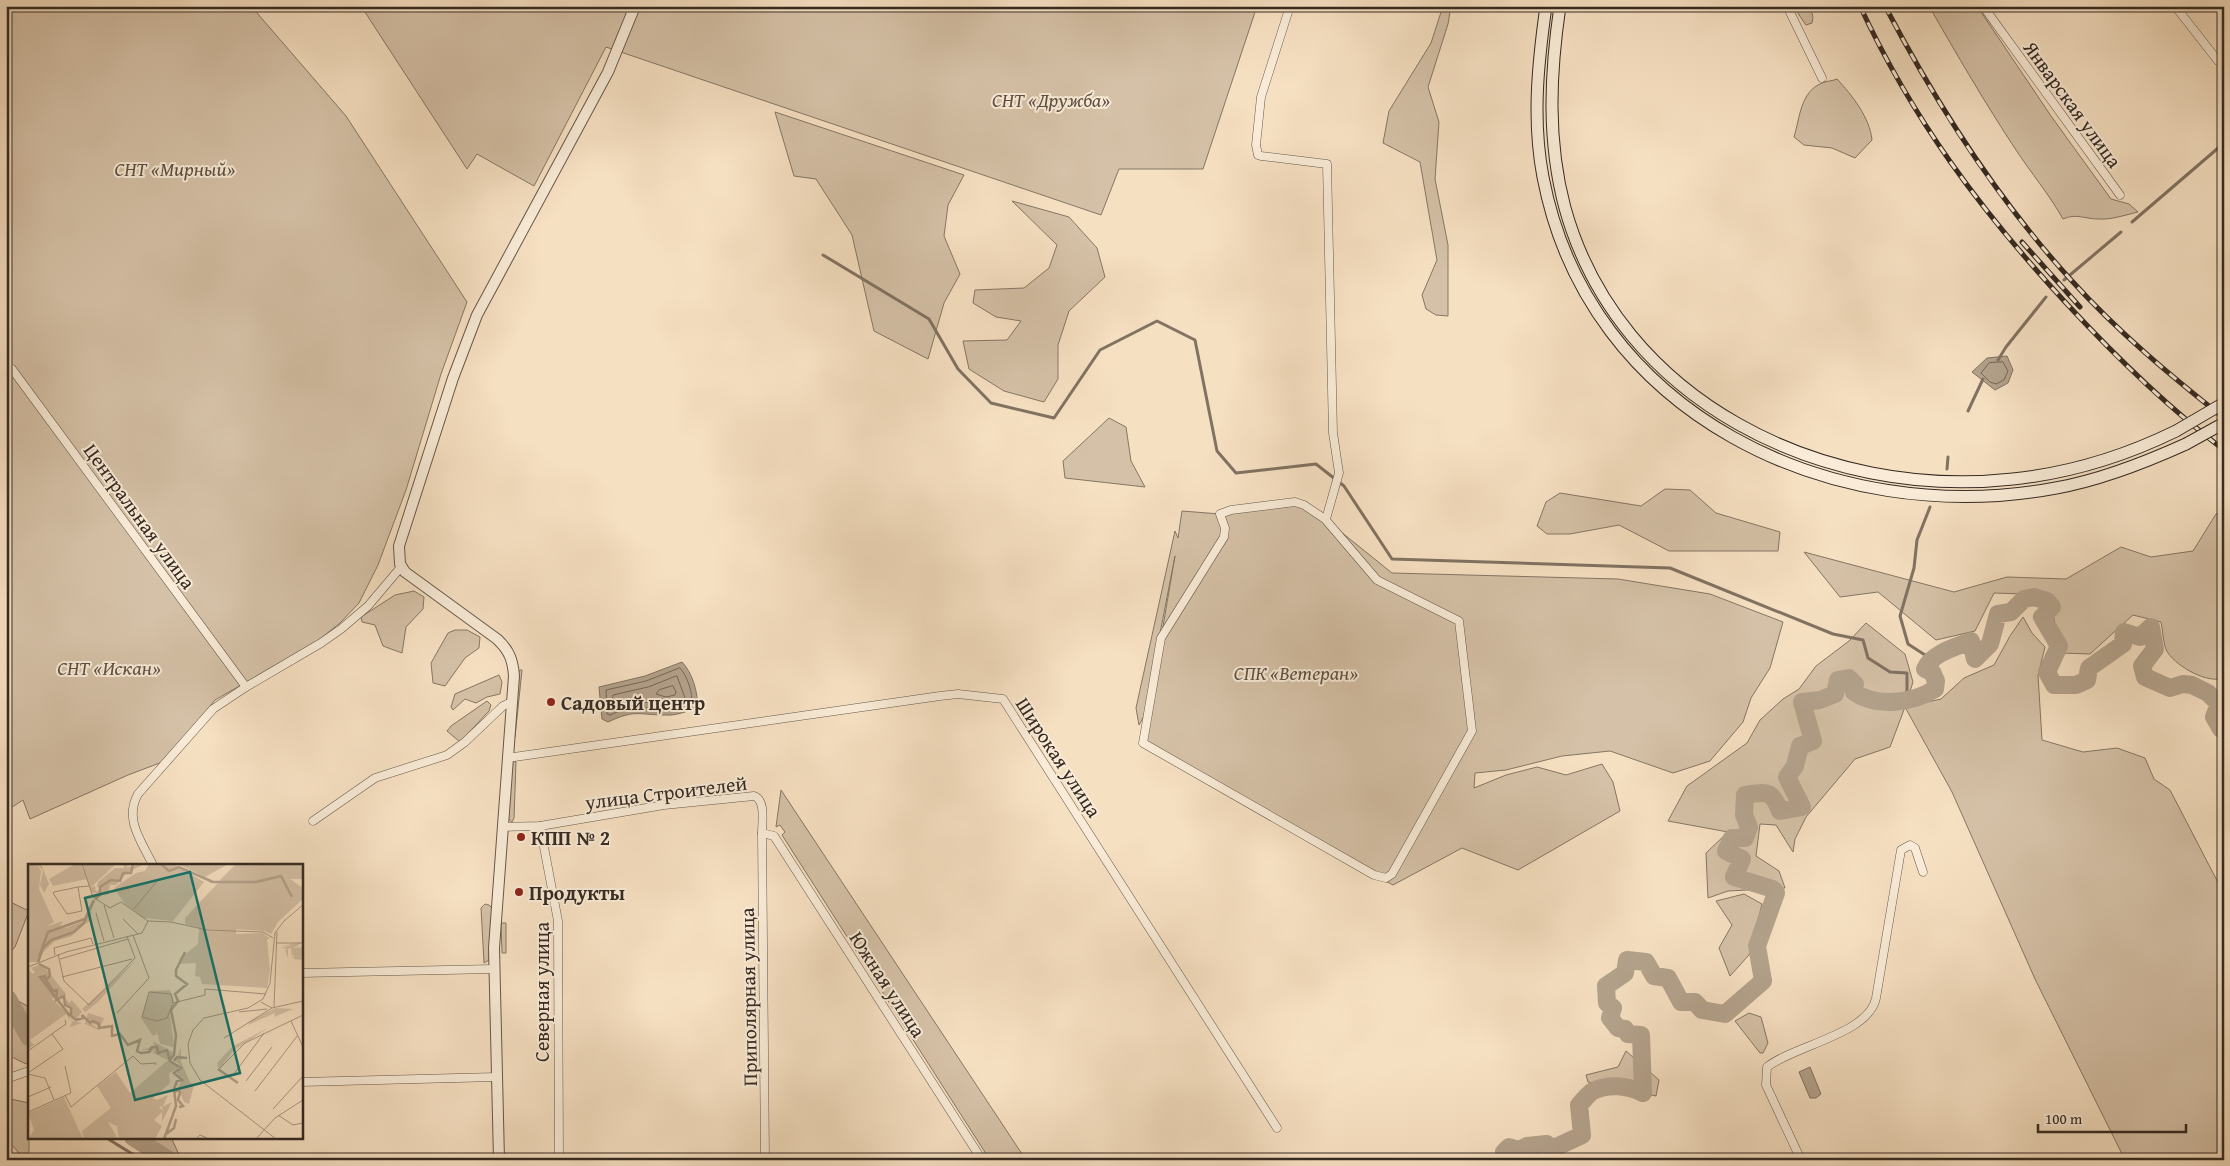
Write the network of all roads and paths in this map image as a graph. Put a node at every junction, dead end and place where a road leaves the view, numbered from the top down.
1 (635, 6) edge
2 (1290, 6) edge
3 (1546, 6) edge
4 (1560, 6) edge
5 (1787, 6) edge
6 (1983, 6) edge
7 (2175, 6) edge
8 (2218, 61) dead end
9 (1822, 78) dead end
10 (2120, 195) dead end
11 (12, 369) dead end
12 (2224, 403) edge
13 (2224, 423) edge
14 (1326, 519) junction
15 (401, 567) junction
16 (244, 685) junction
17 (511, 702) junction
18 (507, 758) junction
19 (314, 821) dead end
20 (540, 826) junction
21 (502, 827) junction
22 (762, 834) junction
23 (152, 864) edge
24 (1923, 872) dead end
25 (489, 969) junction
26 (302, 973) edge
27 (28, 1070) edge
28 (491, 1078) junction
29 (6, 1079) edge
30 (302, 1082) edge
31 (1277, 1128) dead end
32 (498, 1160) edge
33 (559, 1160) edge
34 (765, 1160) edge
35 (982, 1160) edge
36 (1801, 1160) edge

1 - 15 street
2 - 14 street
3 - 13 main road, bridge
4 - 12 main road, bridge
5 - 9 street
6 - 10 street, Январская улица
7 - 8 street
11 - 16 street, Центральная улица
14 - 14 street
15 - 16 street
15 - 17 street
16 - 23 street
17 - 18 street
17 - 19 street
18 - 21 street
18 - 31 street, Широкая улица
20 - 21 street, улица Строителей
20 - 22 street, улица Строителей
20 - 33 street, Северная улица
21 - 25 street
22 - 34 street, Приполярная улица
22 - 35 street, Южная улица
24 - 36 street
25 - 26 street
25 - 28 street
27 - 29 street
28 - 30 street
28 - 32 street

